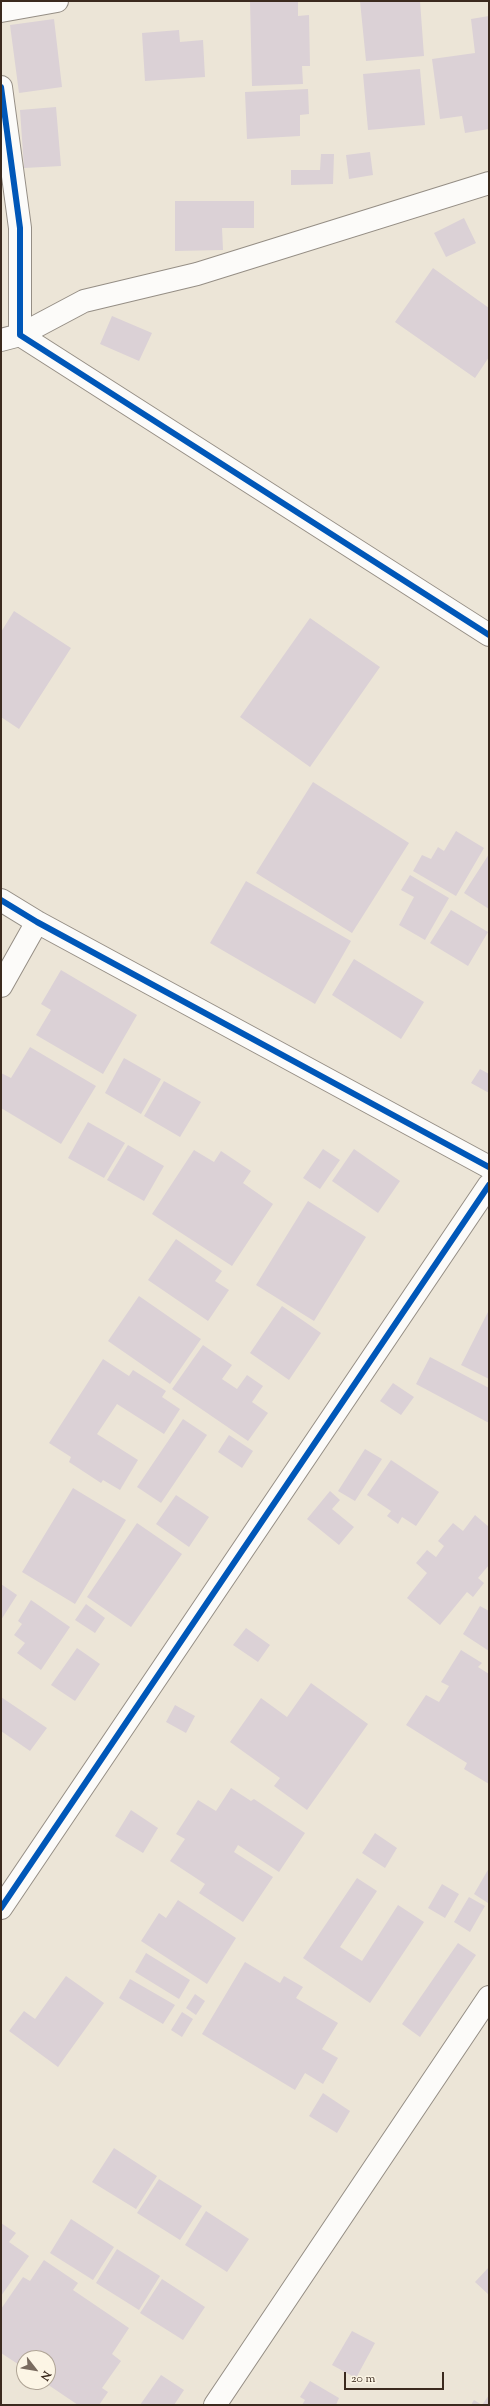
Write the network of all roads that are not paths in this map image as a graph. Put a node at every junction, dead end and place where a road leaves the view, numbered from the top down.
1 (57, 1) edge
2 (1, 11) edge
3 (1, 87) edge
4 (487, 186) edge
5 (11, 338) edge
6 (489, 634) edge
7 (1, 900) edge
8 (37, 922) junction
9 (1, 986) edge
10 (489, 1167) edge
11 (489, 1185) edge
12 (1, 1908) edge
13 (489, 1997) edge
14 (215, 2405) edge

1 - 2 street
3 - 5 street
4 - 5 street
5 - 6 street
7 - 8 street
8 - 9 street
8 - 10 street
11 - 12 street
13 - 14 street

